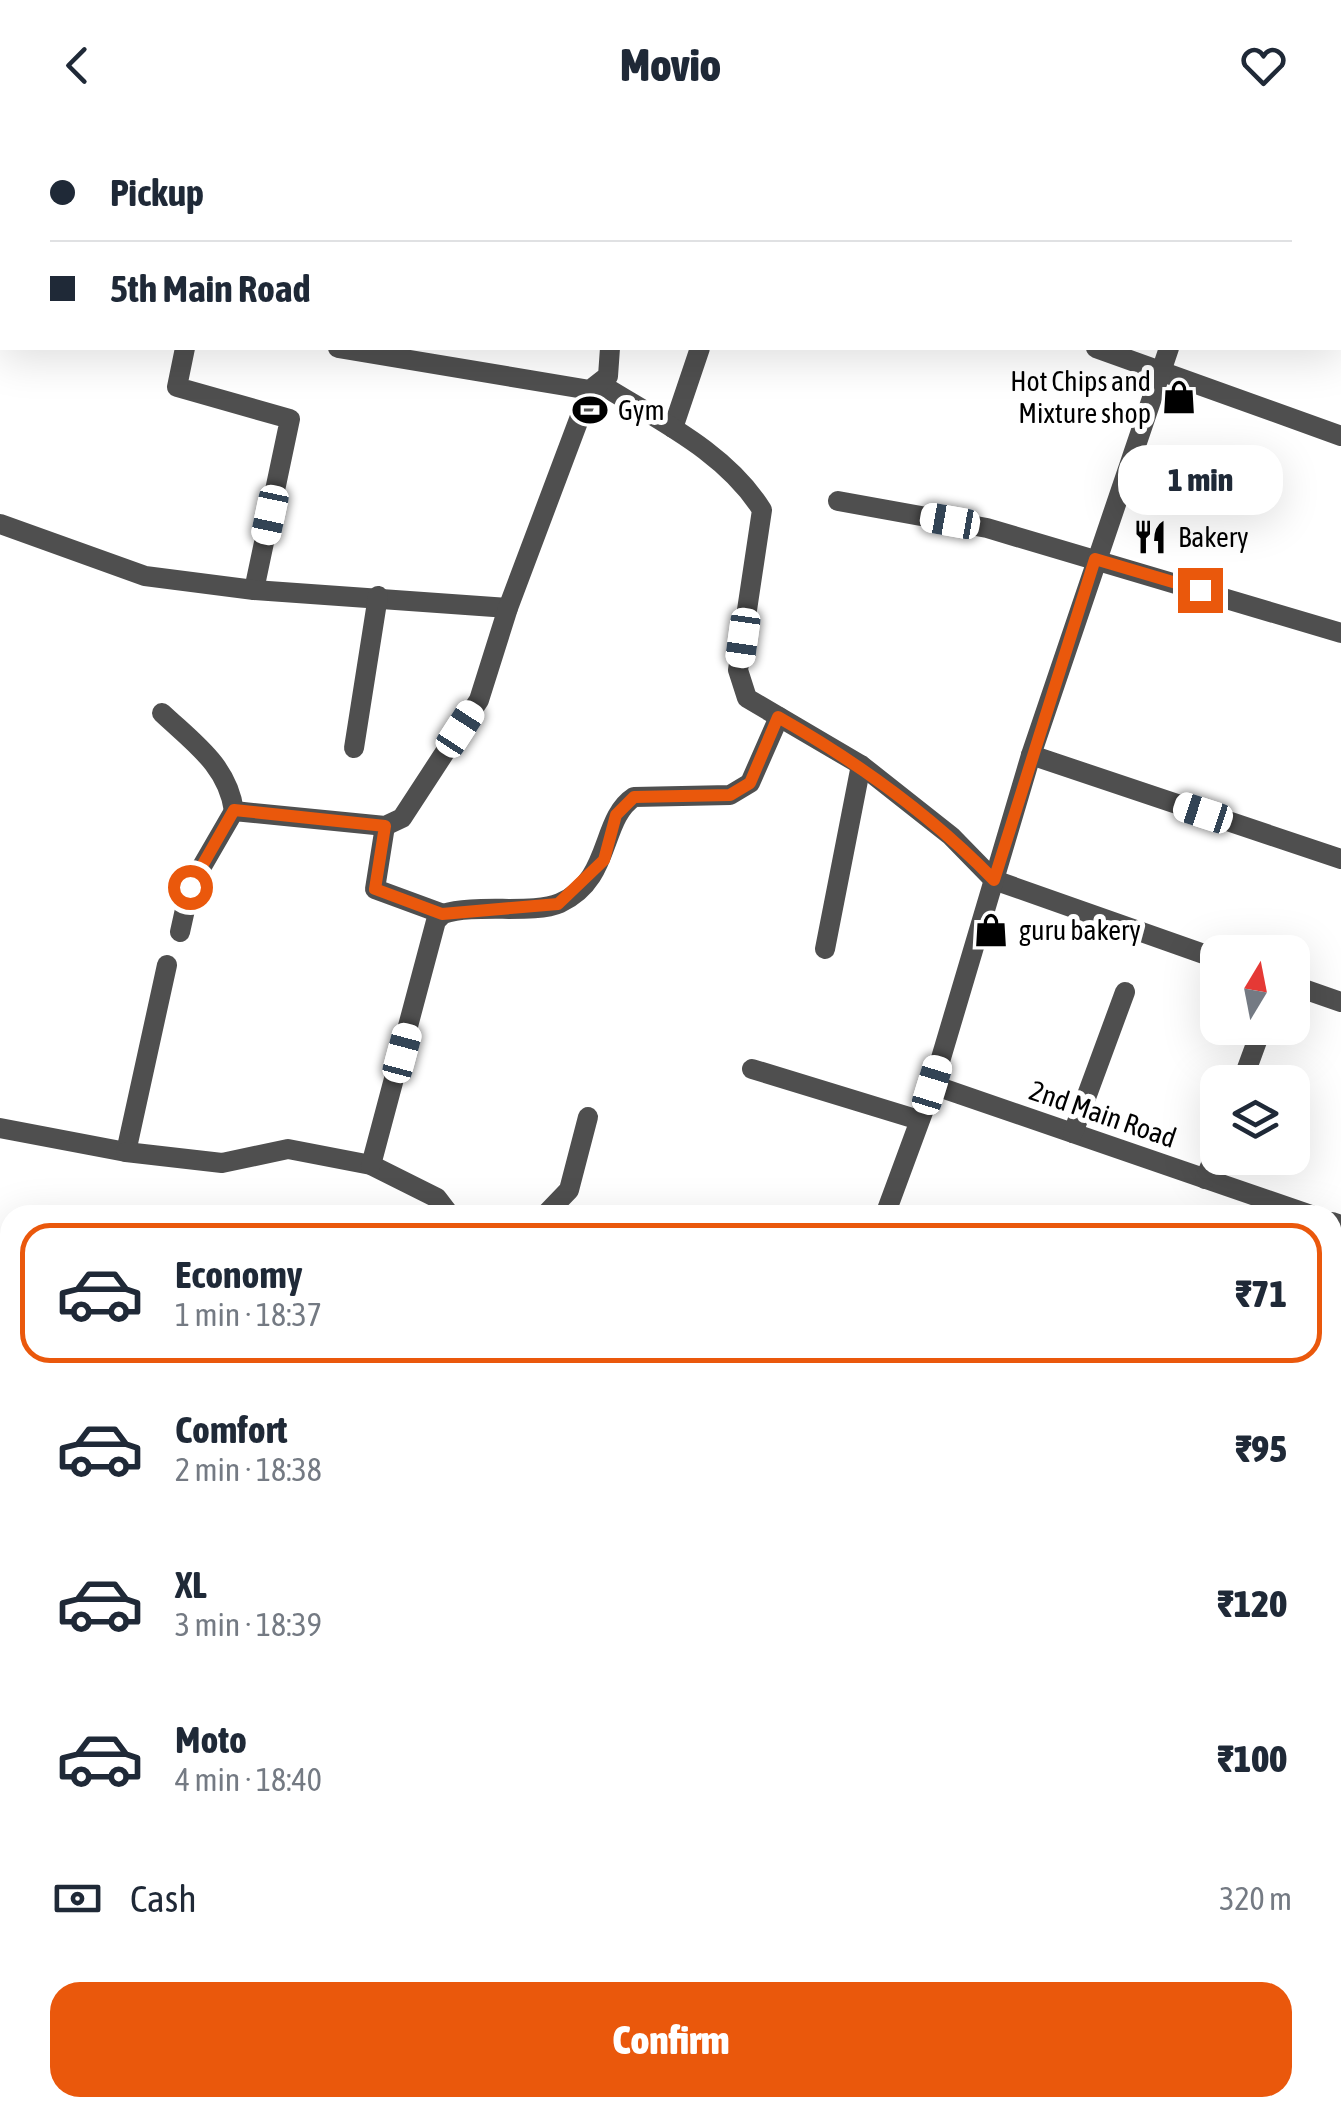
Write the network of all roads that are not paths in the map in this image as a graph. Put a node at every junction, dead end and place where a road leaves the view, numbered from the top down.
1 (184, 350) edge
2 (353, 350) edge
3 (609, 350) edge
4 (699, 350) edge
5 (1102, 350) edge
6 (1168, 350) edge
7 (1161, 371) junction
8 (600, 384) junction
9 (672, 428) junction
10 (1341, 436) edge
11 (838, 500) dead end
12 (0, 524) edge
13 (1095, 559) junction
14 (254, 590) junction
15 (378, 596) junction
16 (508, 608) junction
17 (1341, 633) edge
18 (162, 713) dead end
19 (778, 717) junction
20 (354, 748) dead end
21 (1030, 755) junction
22 (861, 764) junction
23 (234, 810) junction
24 (385, 826) junction
25 (1341, 859) edge
26 (994, 880) junction
27 (442, 914) junction
28 (180, 932) dead end
29 (826, 950) dead end
30 (1200, 954) edge
31 (167, 965) dead end
32 (1124, 992) dead end
33 (1310, 992) edge
34 (1341, 1002) edge
35 (752, 1069) dead end
36 (932, 1085) junction
37 (588, 1117) dead end
38 (919, 1120) junction
39 (0, 1128) edge
40 (1073, 1133) junction
41 (126, 1152) junction
42 (371, 1165) junction
43 (1207, 1175) edge
44 (1206, 1178) junction
45 (442, 1205) edge
46 (554, 1205) edge
47 (889, 1205) edge
48 (1283, 1205) edge

1 - 14 street
2 - 8 street
3 - 8 street
4 - 9 street
5 - 7 street
6 - 7 street
7 - 10 street
7 - 13 street
8 - 9 street
8 - 16 street
9 - 19 street
11 - 13 street
12 - 14 street
13 - 17 street
13 - 21 street
14 - 15 street
15 - 16 street
15 - 20 street
16 - 24 street
18 - 23 street
19 - 22 street
19 - 27 street
21 - 25 street
21 - 26 street
22 - 26 street
22 - 29 street
23 - 24 street
23 - 28 street
24 - 27 street
26 - 30 street
26 - 36 street
27 - 42 street
31 - 41 street
32 - 40 street
33 - 34 street
35 - 38 street
36 - 38 street
36 - 40 street, 2nd Main Road
37 - 46 street
38 - 47 street
39 - 41 street
40 - 44 street, 2nd Main Road
41 - 42 street
42 - 45 street
43 - 44 street
44 - 48 street, 2nd Main Road

